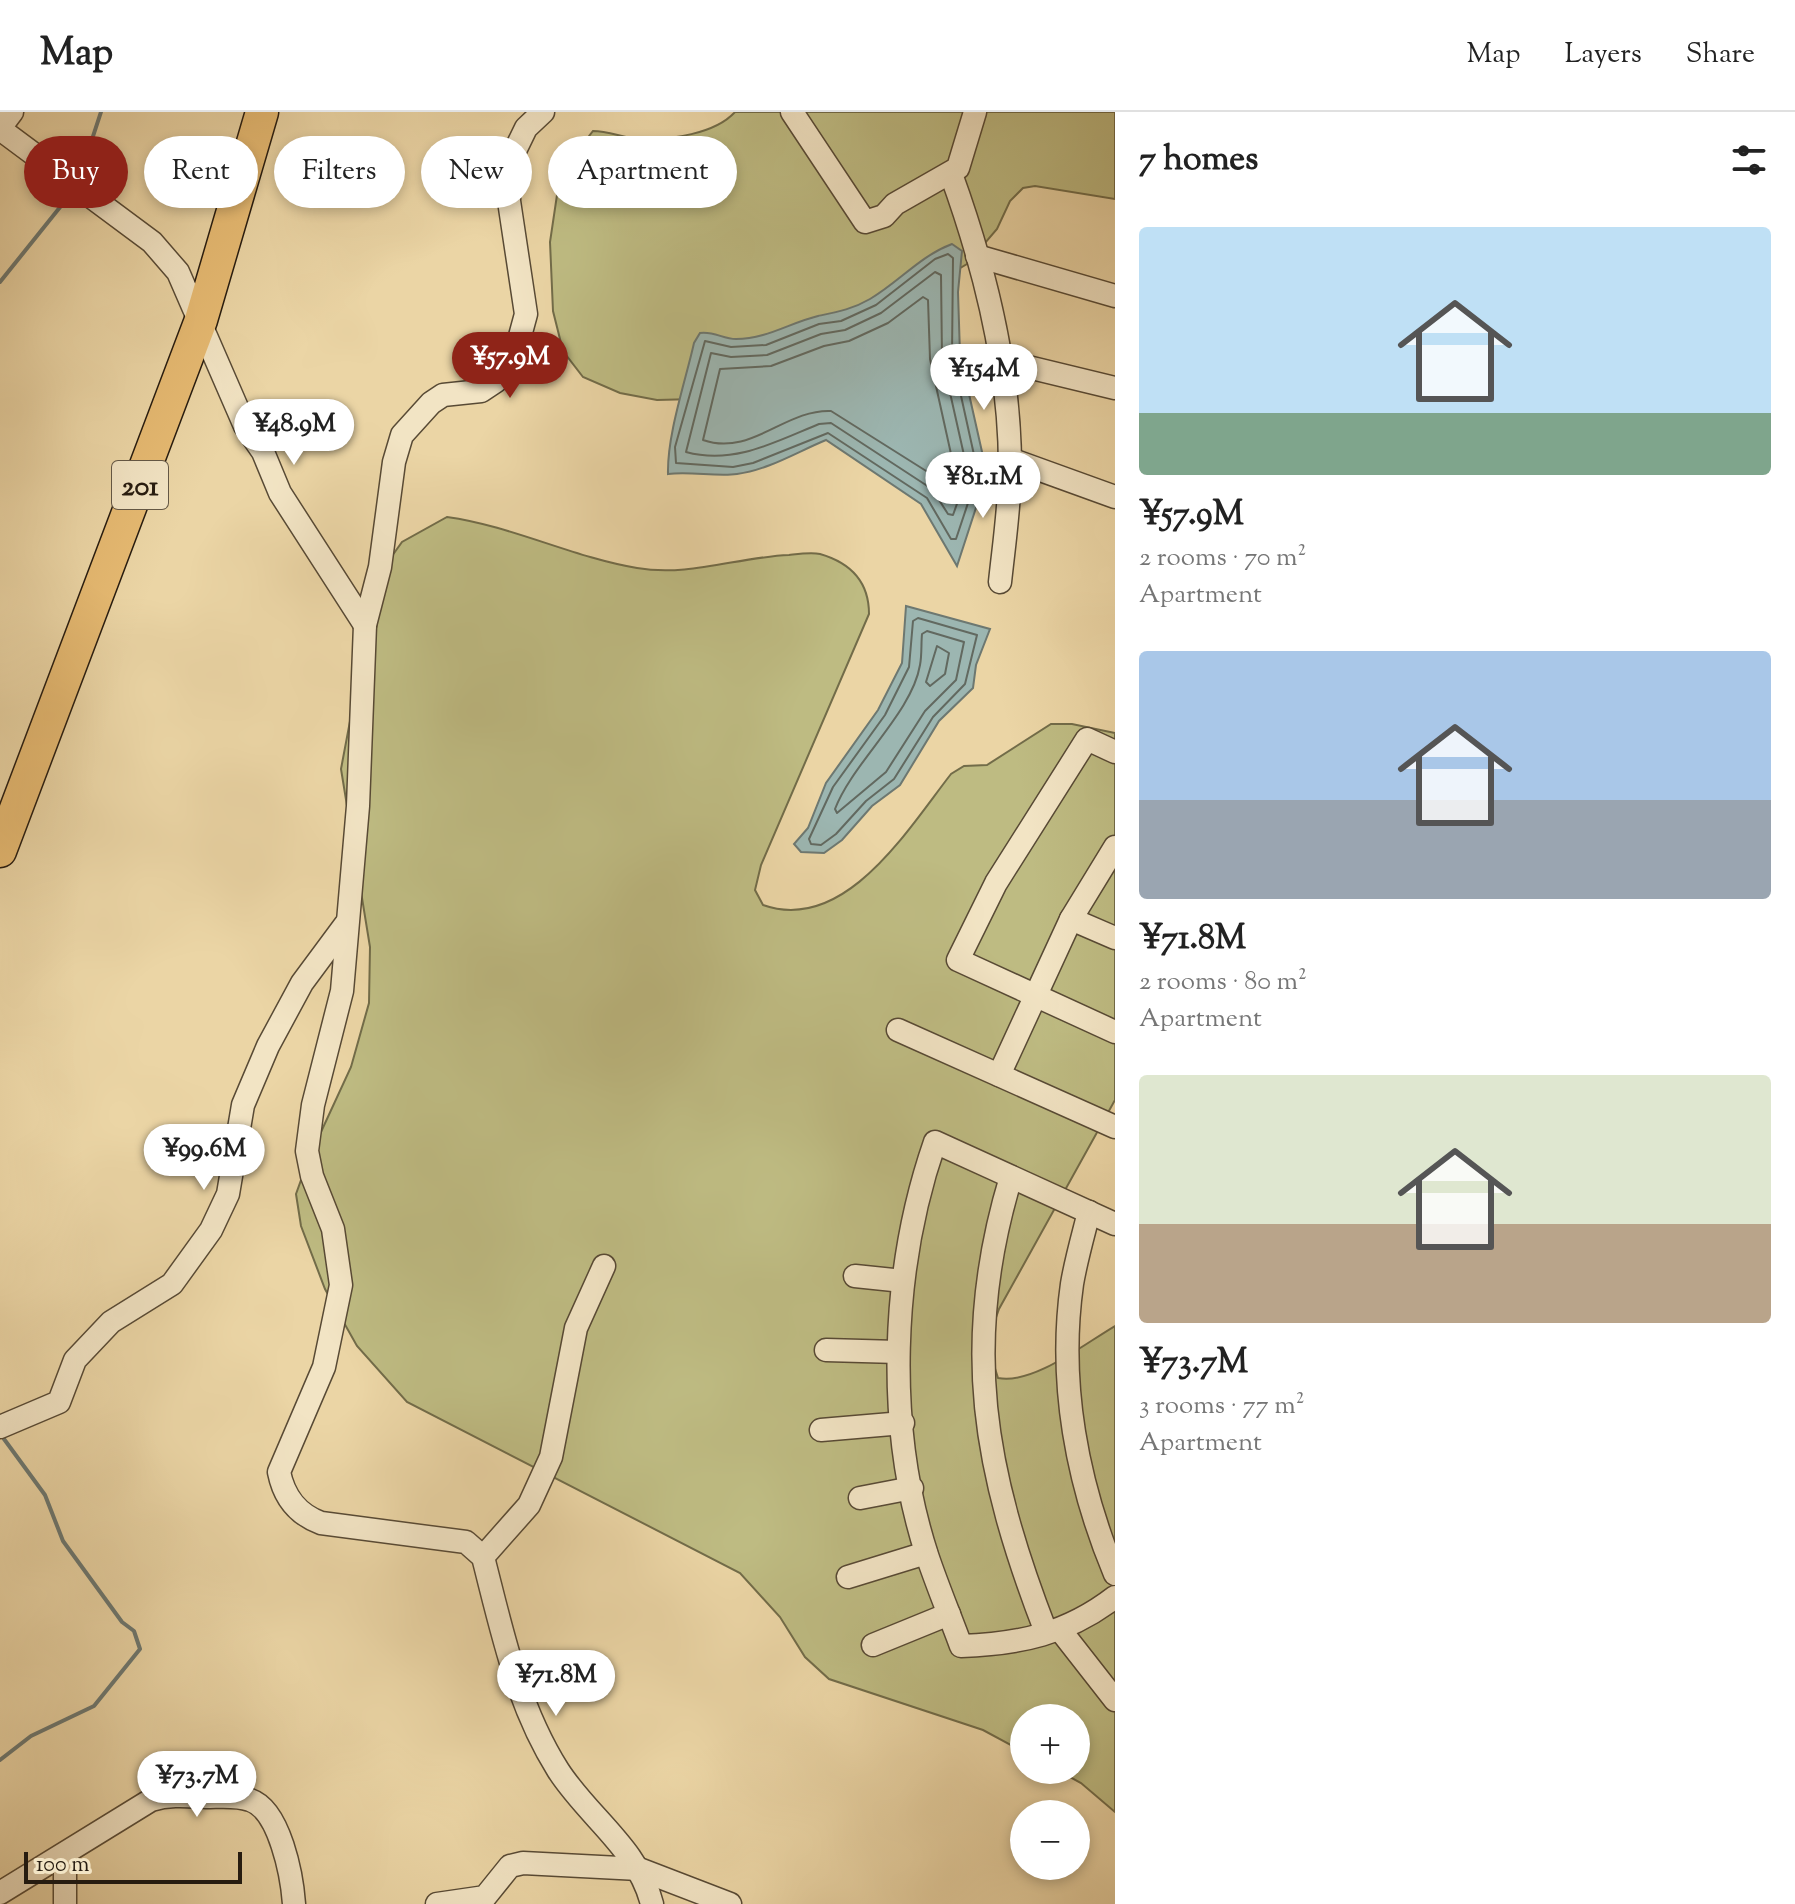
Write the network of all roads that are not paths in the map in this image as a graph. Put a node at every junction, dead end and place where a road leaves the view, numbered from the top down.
1 (12, 112) edge
2 (262, 112) edge
3 (543, 112) edge
4 (792, 112) edge
5 (975, 112) edge
6 (0, 128) edge
7 (951, 174) junction
8 (977, 256) junction
9 (1115, 296) edge
10 (201, 320) junction
11 (999, 360) junction
12 (1115, 388) edge
13 (1010, 459) junction
14 (1115, 497) edge
15 (1000, 582) dead end
16 (365, 625) junction
17 (1115, 752) edge
18 (1115, 848) edge
19 (0, 851) edge
20 (1071, 919) junction
21 (346, 924) junction
22 (1115, 938) edge
23 (1036, 997) junction
24 (898, 1030) dead end
25 (1115, 1032) edge
26 (999, 1075) junction
27 (1115, 1127) edge
28 (1011, 1177) junction
29 (1089, 1212) junction
30 (1115, 1224) edge
31 (604, 1266) dead end
32 (855, 1276) dead end
33 (903, 1281) junction
34 (826, 1350) dead end
35 (898, 1352) junction
36 (903, 1423) junction
37 (0, 1427) edge
38 (821, 1430) dead end
39 (912, 1488) junction
40 (860, 1498) dead end
41 (926, 1553) junction
42 (483, 1557) junction
43 (1115, 1574) edge
44 (848, 1577) dead end
45 (1115, 1597) edge
46 (949, 1614) junction
47 (1053, 1632) junction
48 (873, 1645) dead end
49 (1115, 1700) edge
50 (65, 1855) junction
51 (639, 1869) junction
52 (0, 1893) edge
53 (65, 1904) edge
54 (294, 1904) edge
55 (437, 1904) edge
56 (652, 1904) edge
57 (730, 1904) edge

1 - 6 street
2 - 10 highway, 201
3 - 16 street
4 - 7 street
5 - 7 street
6 - 10 street
7 - 8 street
8 - 9 street
8 - 11 street
10 - 16 street
10 - 19 highway, 201
11 - 12 street
11 - 13 street
13 - 14 street
13 - 15 street
16 - 21 street
17 - 23 street
18 - 20 street
20 - 22 street
20 - 23 street
21 - 37 street
21 - 42 street
23 - 25 street
23 - 26 street
24 - 26 street
26 - 27 street
28 - 29 street
28 - 33 street
28 - 47 street
29 - 30 street
29 - 43 street
31 - 42 street
32 - 33 street
33 - 35 street
34 - 35 street
35 - 36 street
36 - 38 street
36 - 39 street
39 - 40 street
39 - 41 street
41 - 44 street
41 - 46 street
42 - 51 street
45 - 47 street
46 - 47 street
46 - 48 street
47 - 49 street
50 - 52 street
50 - 53 street
50 - 54 street
51 - 55 street
51 - 56 street
51 - 57 street

